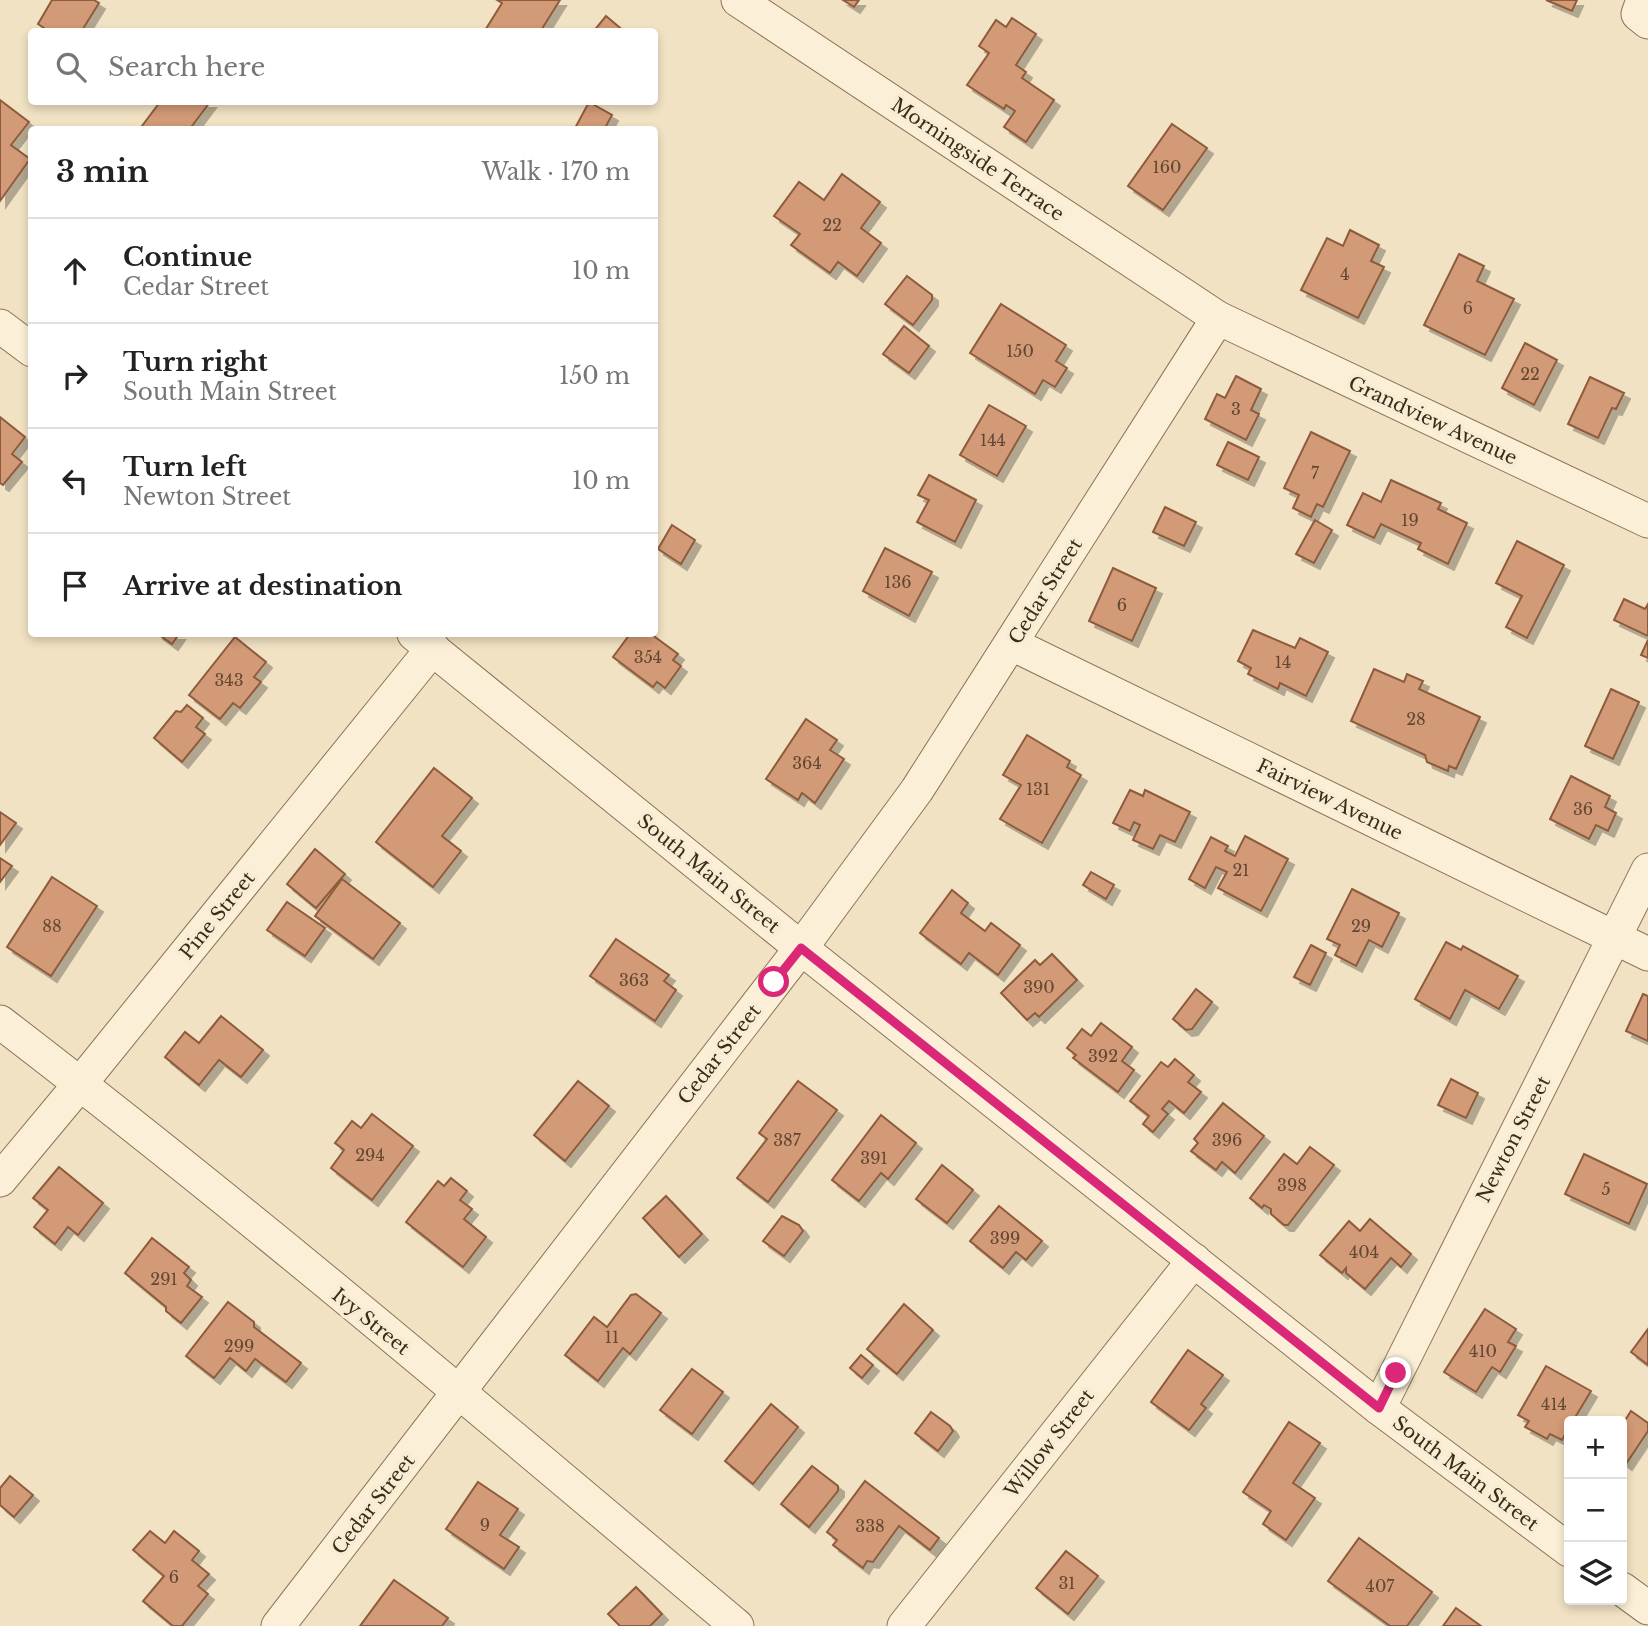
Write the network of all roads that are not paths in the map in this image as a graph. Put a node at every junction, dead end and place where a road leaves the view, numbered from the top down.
1 (738, 0) edge
2 (1643, 0) edge
3 (1648, 22) edge
4 (1217, 318) junction
5 (0, 327) edge
6 (28, 347) edge
7 (1648, 521) edge
8 (423, 641) edge
9 (1012, 643) junction
10 (1648, 870) edge
11 (1614, 938) junction
12 (801, 948) junction
13 (1648, 954) edge
14 (0, 1023) edge
15 (80, 1084) junction
16 (0, 1180) edge
17 (1194, 1261) junction
18 (459, 1392) junction
19 (1379, 1408) junction
20 (1564, 1546) edge
21 (1627, 1593) edge
22 (1648, 1608) edge
23 (278, 1626) edge
24 (737, 1626) edge
25 (904, 1626) edge

1 - 4 street, Morningside Terrace
2 - 3 street
4 - 7 street, Grandview Avenue
4 - 9 street, Cedar Street
5 - 6 street
8 - 12 street, South Main Street
8 - 15 street, Pine Street
9 - 11 street, Fairview Avenue
9 - 12 street, Cedar Street
10 - 11 street, Newton Street
11 - 13 street, Fairview Avenue
11 - 19 street, Newton Street
12 - 17 street, South Main Street
12 - 18 street, Cedar Street
14 - 15 street, Ivy Street
15 - 16 street, Pine Street
15 - 18 street, Ivy Street
17 - 19 street, South Main Street
17 - 25 street, Willow Street
18 - 23 street, Cedar Street
18 - 24 street, Ivy Street
19 - 20 street, South Main Street
21 - 22 street

